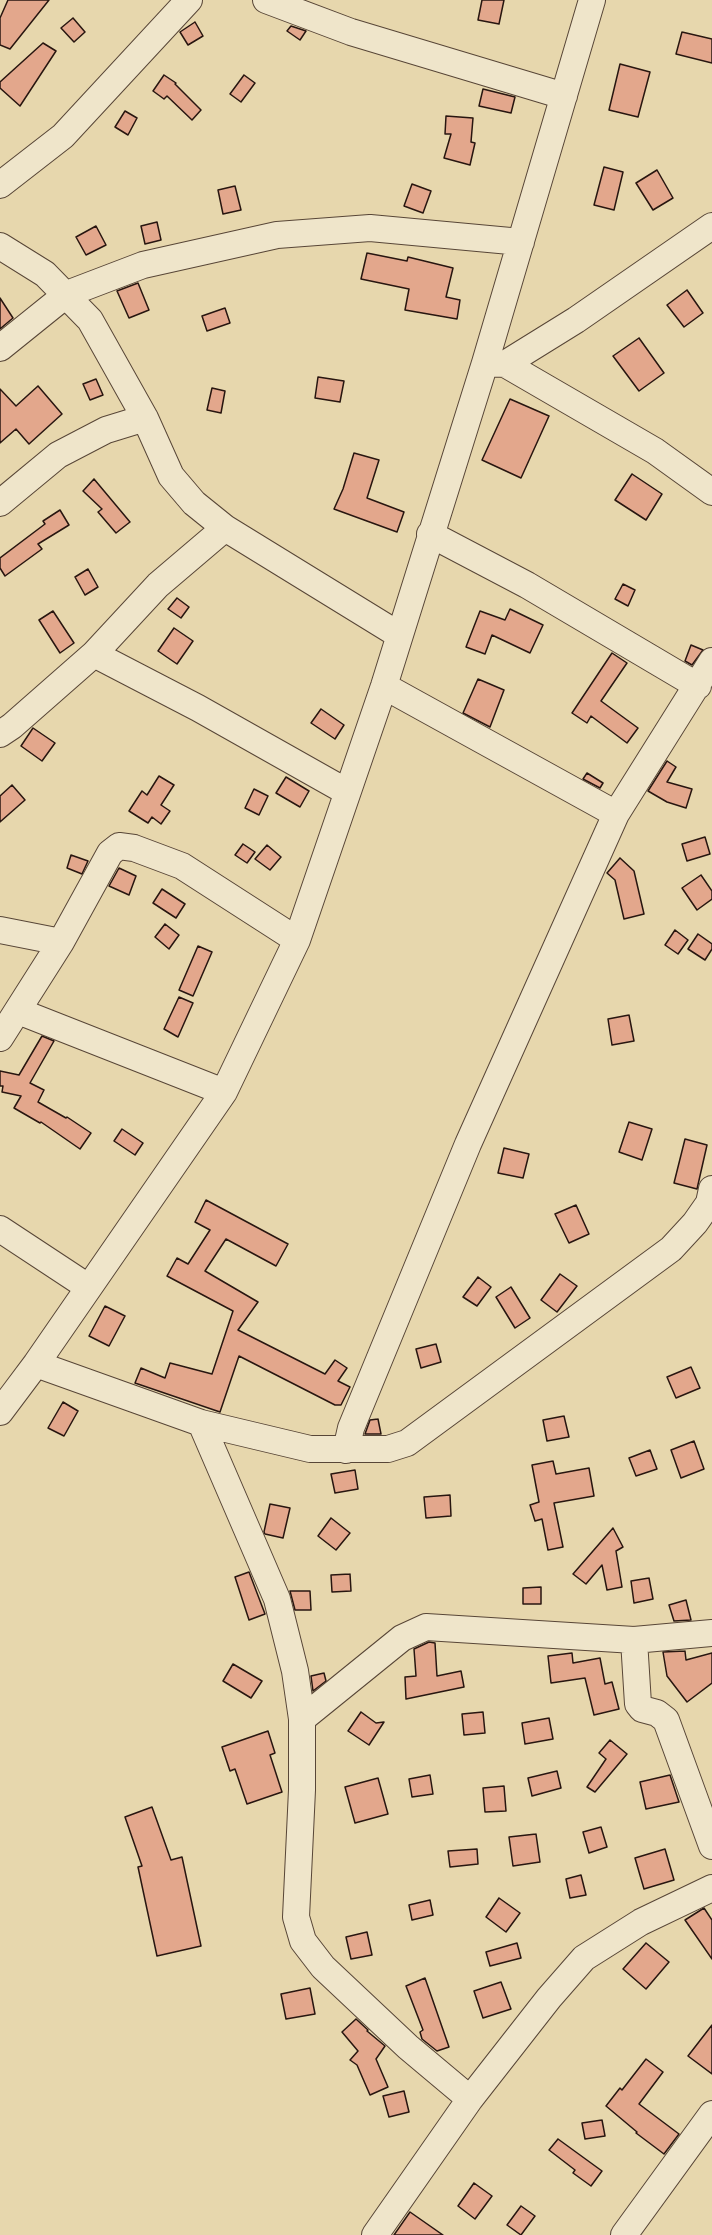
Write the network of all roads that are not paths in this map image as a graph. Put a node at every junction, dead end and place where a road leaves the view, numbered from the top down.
1 (189, 0) edge
2 (266, 0) edge
3 (592, 0) edge
4 (564, 96) junction
5 (0, 185) edge
6 (709, 234) edge
7 (521, 242) junction
8 (0, 246) edge
9 (67, 294) junction
10 (0, 348) edge
11 (495, 363) junction
12 (145, 418) junction
13 (712, 492) edge
14 (0, 503) edge
15 (225, 528) junction
16 (430, 534) junction
17 (399, 635) junction
18 (94, 654) junction
19 (712, 661) edge
20 (384, 686) junction
21 (698, 686) junction
22 (0, 734) edge
23 (347, 792) junction
24 (616, 814) junction
25 (0, 930) edge
26 (297, 940) junction
27 (61, 942) junction
28 (7, 1022) edge
29 (224, 1092) junction
30 (711, 1198) edge
31 (0, 1229) edge
32 (88, 1287) junction
33 (36, 1364) junction
34 (0, 1412) edge
35 (201, 1423) junction
36 (346, 1450) junction
37 (712, 1633) edge
38 (634, 1640) junction
39 (302, 1719) junction
40 (712, 1846) edge
41 (712, 1888) edge
42 (470, 2099) junction
43 (712, 2114) edge
44 (383, 2232) edge
45 (624, 2235) edge

1 - 5 street
2 - 4 street
3 - 4 street
4 - 7 street
6 - 11 street
7 - 9 street
7 - 11 street
8 - 9 street
9 - 10 street
9 - 12 street
11 - 13 street
11 - 16 street
12 - 14 street
12 - 15 street
15 - 17 street
15 - 18 street
16 - 17 street
16 - 21 street
17 - 20 street
18 - 22 street
18 - 23 street
19 - 21 street
20 - 23 street
20 - 24 street
21 - 24 street
23 - 26 street
24 - 36 street
25 - 27 street
26 - 27 street
26 - 29 street
27 - 28 street
28 - 29 street
29 - 32 street
30 - 36 street
31 - 32 street
32 - 33 street
33 - 34 street
33 - 35 street
35 - 36 street
35 - 39 street
37 - 38 street
38 - 39 street
38 - 40 street
39 - 42 street
41 - 42 street
42 - 44 street
43 - 45 street

